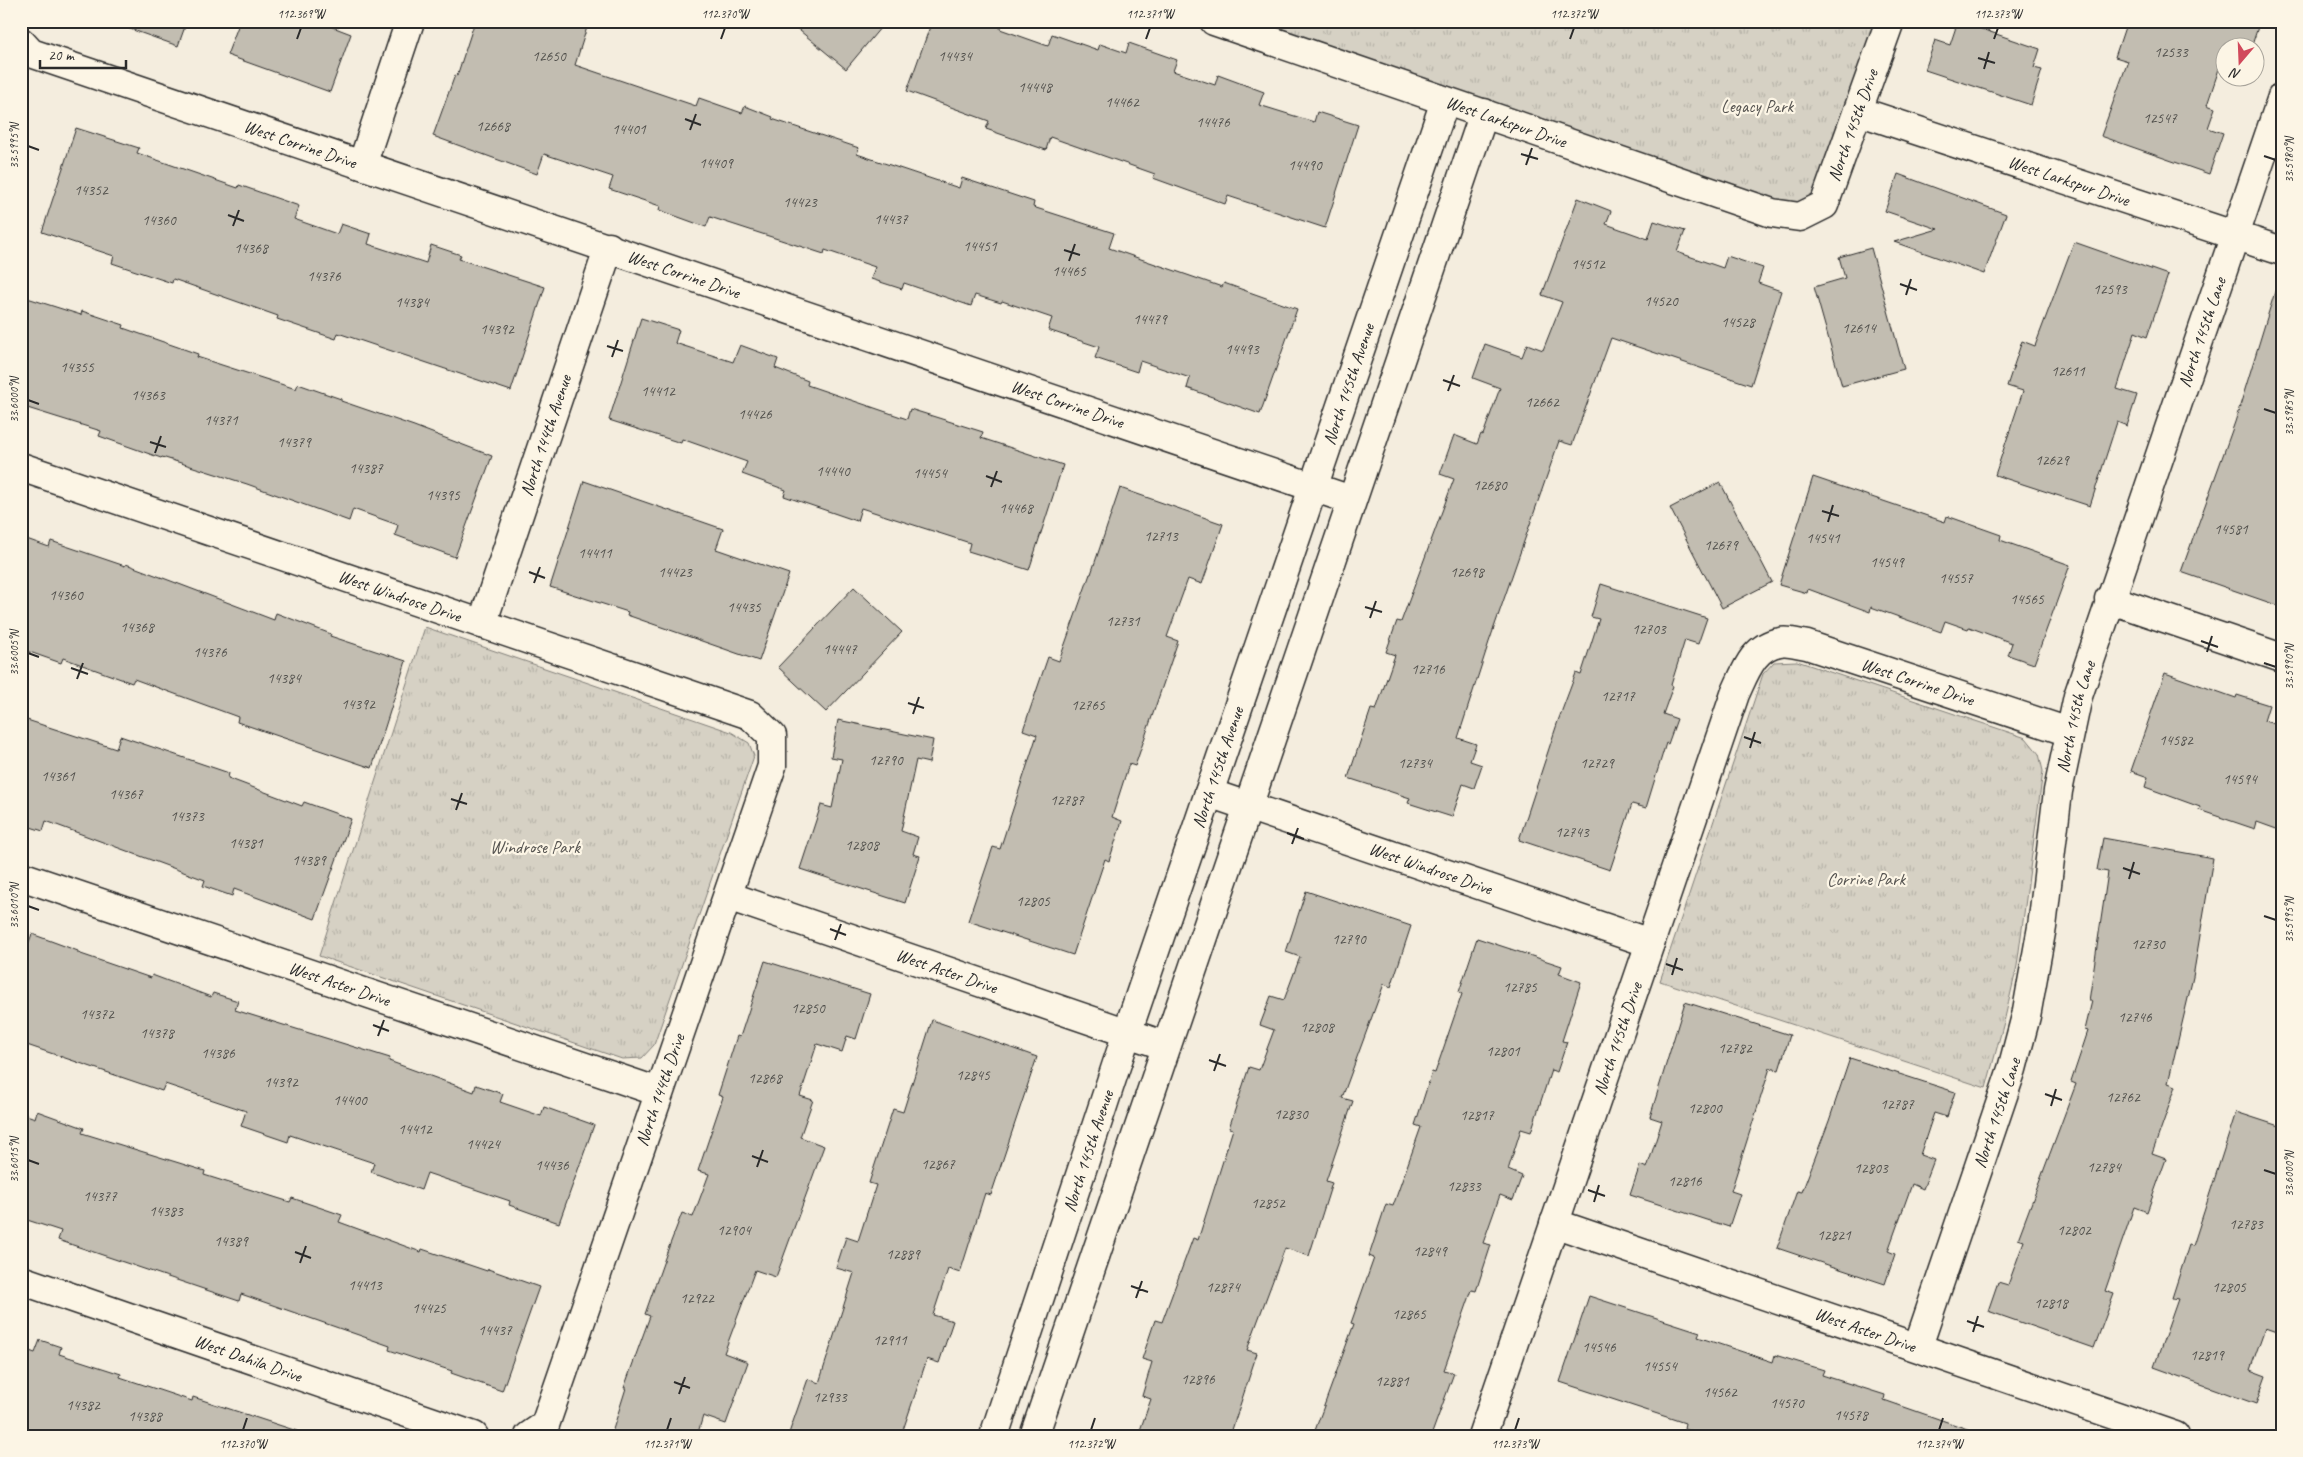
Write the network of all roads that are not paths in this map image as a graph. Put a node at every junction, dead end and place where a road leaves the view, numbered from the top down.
1 (410, 21) edge
2 (1214, 21) edge
3 (1890, 21) edge
4 (21, 42) edge
5 (2282, 98) edge
6 (1446, 101) junction
7 (1858, 111) junction
8 (1484, 113) junction
9 (362, 165) junction
10 (1800, 217) joint
11 (2234, 235) junction
12 (609, 247) junction
13 (2282, 251) edge
14 (21, 468) edge
15 (1315, 486) junction
16 (1351, 500) junction
17 (2109, 599) junction
18 (482, 624) junction
19 (1765, 648) joint
20 (2282, 658) edge
21 (2069, 732) junction
22 (772, 736) joint
23 (1210, 793) junction
24 (1248, 807) junction
25 (21, 876) edge
26 (728, 896) junction
27 (1650, 943) junction
28 (1127, 1033) junction
29 (1166, 1046) junction
30 (659, 1092) junction
31 (1554, 1223) junction
32 (21, 1280) edge
33 (1918, 1346) junction
34 (474, 1436) edge
35 (529, 1436) edge
36 (994, 1436) edge
37 (1034, 1436) edge
38 (1482, 1436) edge
39 (2175, 1436) edge

1 - 9 street
2 - 6 street, West Larkspur Drive
3 - 7 street, North 145th Drive
4 - 9 street, West Corrine Drive
5 - 11 street, North 145th Lane
6 - 8 street, West Larkspur Drive
6 - 15 street, North 145th Avenue
7 - 10 street, North 145th Drive
7 - 11 street, West Larkspur Drive
8 - 10 street, West Larkspur Drive
8 - 16 street
9 - 12 street, West Corrine Drive
11 - 13 street, West Larkspur Drive
11 - 17 street, North 145th Lane
12 - 15 street, West Corrine Drive
12 - 18 street, North 144th Avenue
14 - 18 street, West Windrose Drive
15 - 16 street, West Corrine Drive
15 - 23 street, North 145th Avenue
16 - 24 street
17 - 20 street
17 - 21 street, North 145th Lane
18 - 22 street, West Windrose Drive
19 - 21 street, West Corrine Drive
19 - 27 street, North 145th Drive
21 - 33 street, North 145th Lane
22 - 26 street, North 144th Drive
23 - 24 street, West Windrose Drive
23 - 28 street, North 145th Avenue
24 - 27 street, West Windrose Drive
24 - 29 street
25 - 30 street, West Aster Drive
26 - 28 street, West Aster Drive
26 - 30 street, North 144th Drive
27 - 31 street, North 145th Drive
28 - 29 street, West Aster Drive
28 - 36 street, North 145th Avenue
29 - 37 street
30 - 35 street, North 144th Drive
31 - 33 street, West Aster Drive
31 - 38 street, North 145th Drive
32 - 34 street, West Dahila Drive
33 - 39 street, West Aster Drive

